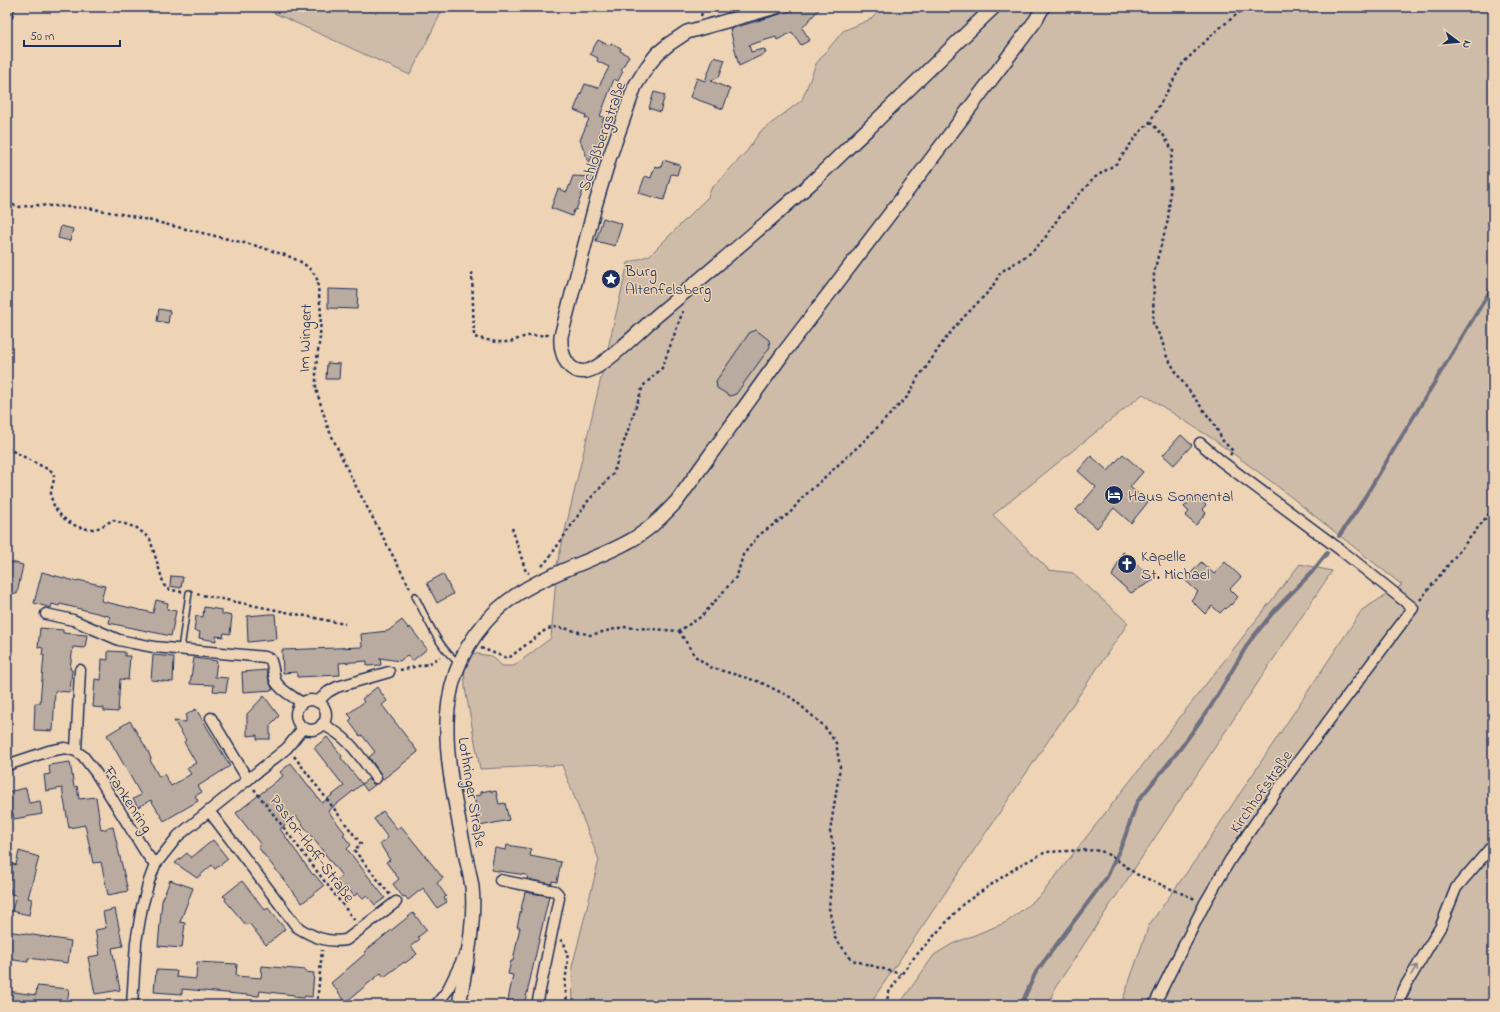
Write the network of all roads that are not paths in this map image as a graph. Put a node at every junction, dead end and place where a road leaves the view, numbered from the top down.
1 (9, 7) edge
2 (776, 7) edge
3 (994, 7) edge
4 (1043, 7) edge
5 (7, 15) edge
6 (1200, 443) dead end
7 (189, 593) road end
8 (415, 596) road end
9 (46, 614) dead end
10 (181, 649) junction
11 (459, 663) junction
12 (80, 670) dead end
13 (389, 672) road end
14 (317, 702) junction
15 (302, 703) junction
16 (211, 718) dead end
17 (322, 724) junction
18 (303, 728) junction
19 (76, 751) junction
20 (7, 765) edge
21 (376, 778) dead end
22 (248, 780) junction
23 (210, 811) junction
24 (1493, 845) edge
25 (155, 865) junction
26 (500, 880) dead end
27 (396, 902) road end
28 (468, 948) junction
29 (132, 1005) edge
30 (436, 1005) edge
31 (459, 1005) edge
32 (537, 1005) edge
33 (1154, 1005) edge
34 (1397, 1005) edge

1 - 5 street
2 - 3 street, Schloßbergstraße
4 - 11 street, Lothringer Straße
6 - 33 street, Kirchhofstraße
7 - 10 lane
8 - 11 lane
9 - 10 street
10 - 15 street
11 - 28 street, Lothringer Straße
12 - 19 street
13 - 14 street
14 - 15 street
14 - 17 street
15 - 18 street
16 - 22 street
17 - 18 street
17 - 21 street
18 - 22 street
19 - 20 street
19 - 25 street, Frankenring
22 - 23 street
23 - 25 street
23 - 27 street
34 -> 24 street
25 - 29 street
26 - 32 street
28 - 30 street
28 - 31 street, Lothringer Straße

